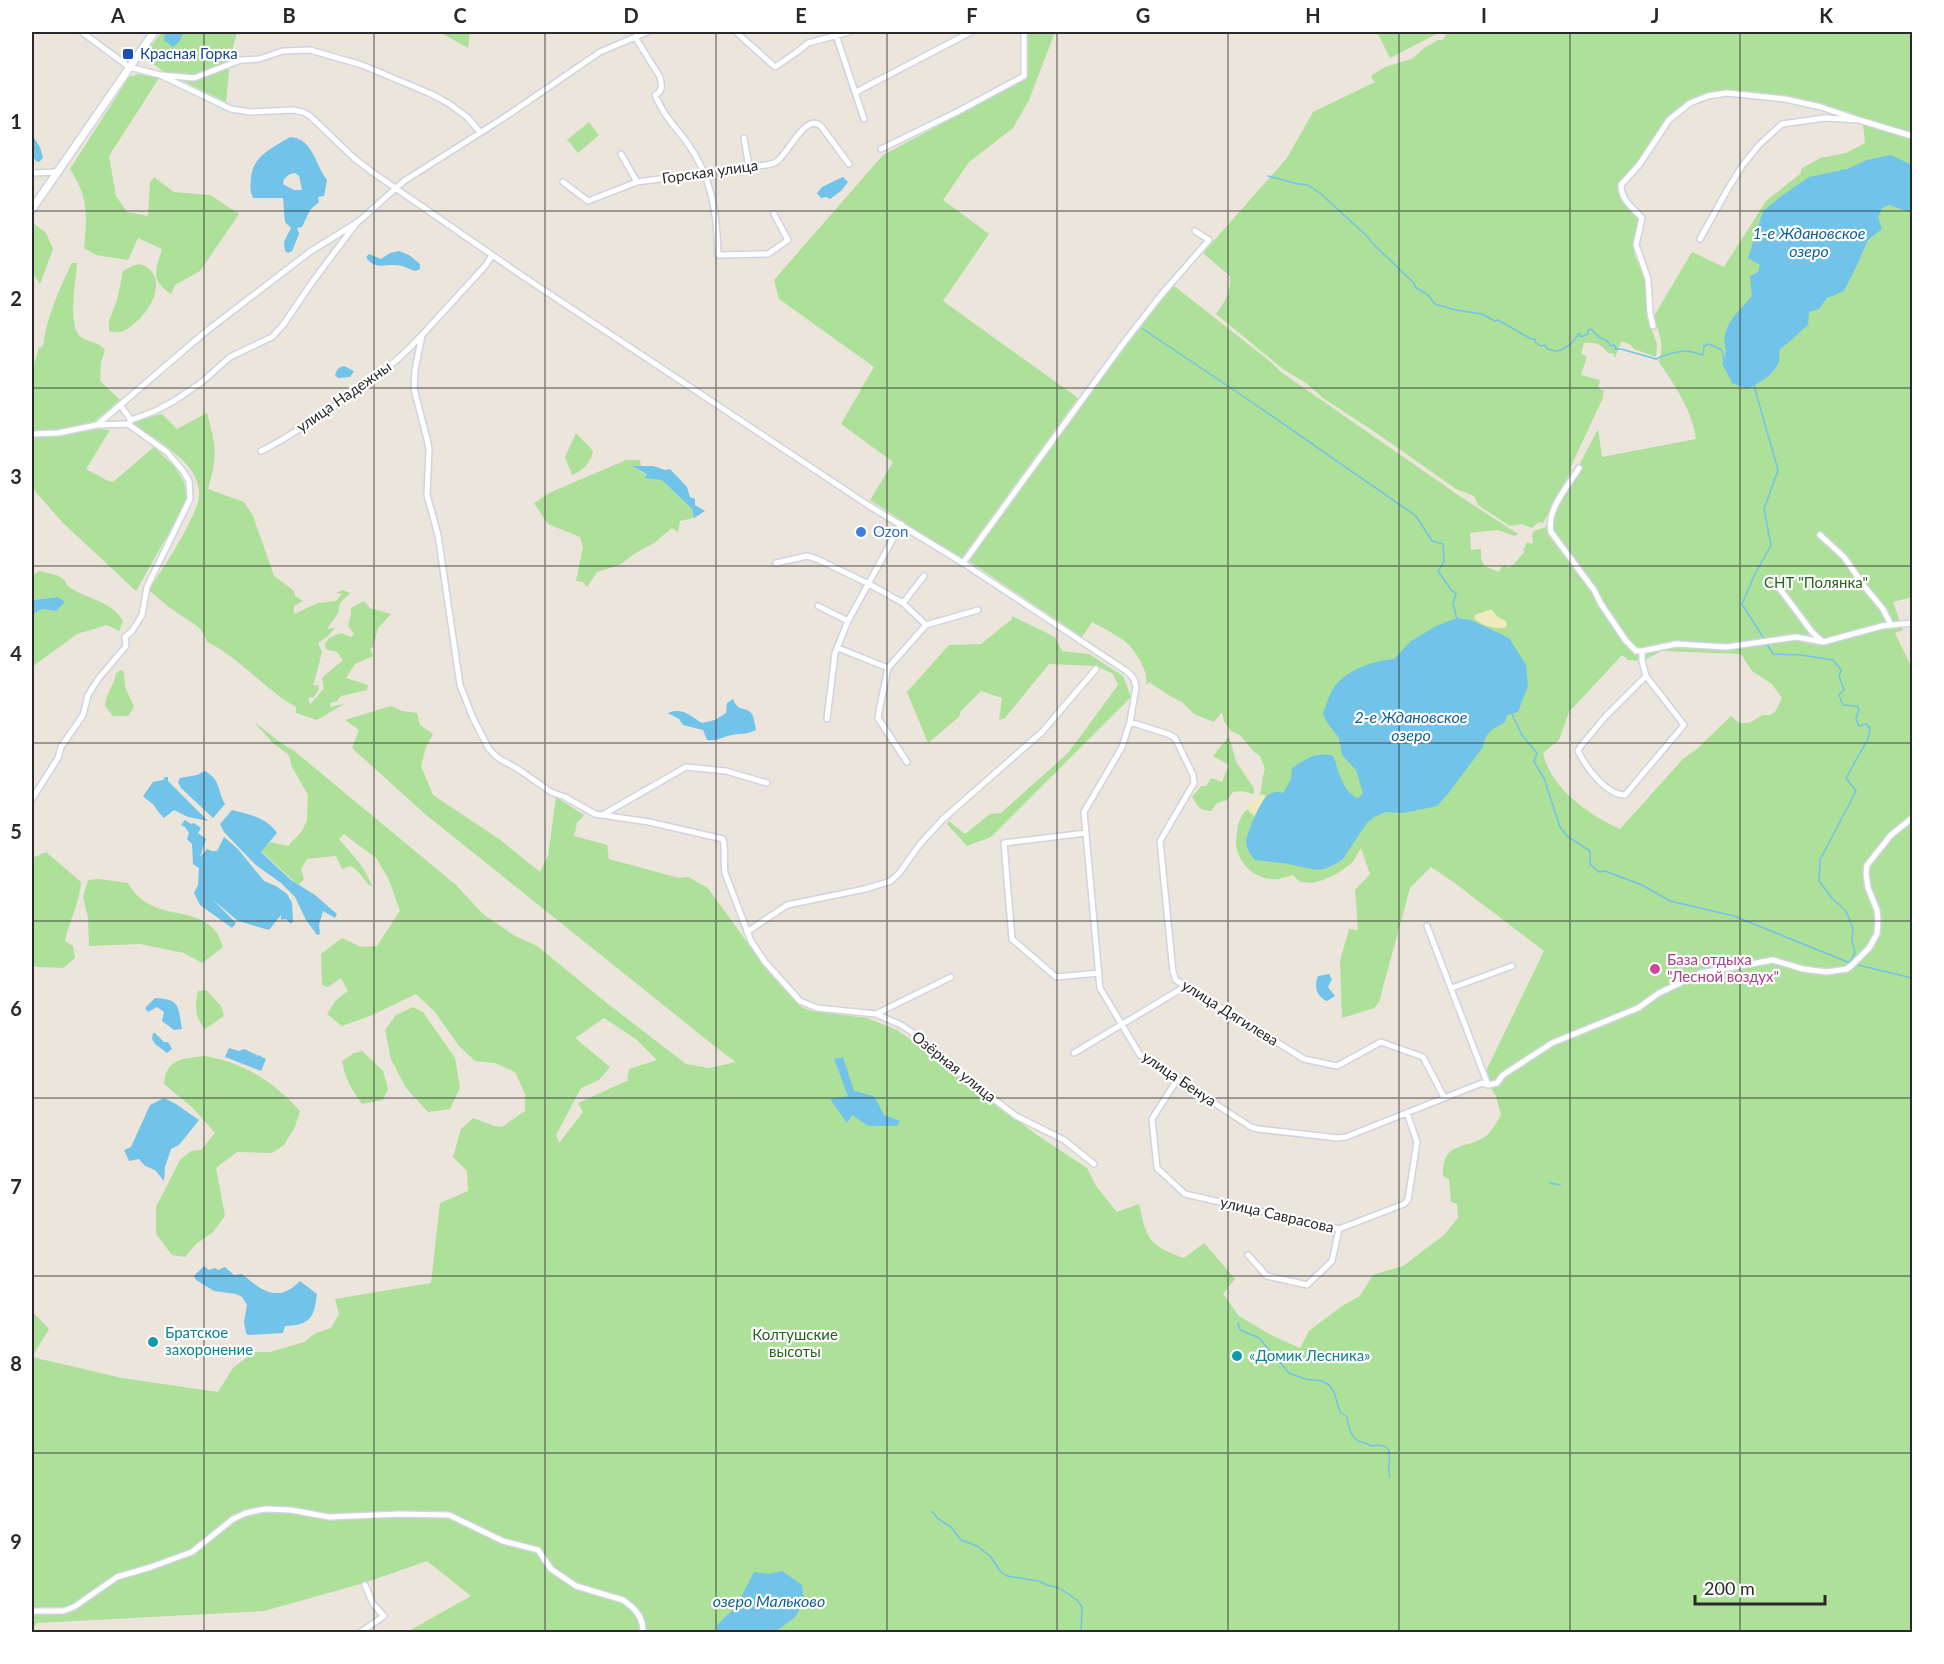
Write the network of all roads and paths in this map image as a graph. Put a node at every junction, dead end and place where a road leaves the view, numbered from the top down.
1 (82, 32) edge
2 (154, 32) edge
3 (646, 32) edge
4 (736, 32) edge
5 (849, 32) edge
6 (971, 32) edge
7 (1024, 32) edge
8 (836, 35) junction
9 (635, 36) junction
10 (129, 67) junction
11 (160, 75) junction
12 (856, 92) junction
13 (864, 119) dead end
14 (1859, 120) junction
15 (480, 132) junction
16 (1912, 136) edge
17 (744, 138) dead end
18 (881, 149) dead end
19 (621, 153) dead end
20 (849, 164) dead end
21 (749, 167) junction
22 (57, 171) junction
23 (32, 173) edge
24 (705, 173) junction
25 (563, 182) dead end
26 (637, 182) junction
27 (394, 188) junction
28 (32, 209) edge
29 (774, 214) dead end
30 (358, 222) junction
31 (1195, 231) dead end
32 (1700, 239) dead end
33 (492, 255) junction
34 (1653, 326) dead end
35 (422, 335) junction
36 (121, 406) junction
37 (129, 422) junction
38 (97, 425) junction
39 (32, 434) edge
40 (261, 451) dead end
41 (1579, 468) dead end
42 (899, 526) junction
43 (1820, 535) dead end
44 (776, 563) dead end
45 (963, 563) junction
46 (924, 576) dead end
47 (868, 584) junction
48 (1777, 585) dead end
49 (903, 603) junction
50 (818, 606) dead end
51 (978, 610) dead end
52 (848, 621) junction
53 (1912, 622) edge
54 (926, 625) junction
55 (1891, 625) junction
56 (1824, 642) junction
57 (838, 648) junction
58 (1642, 651) junction
59 (888, 668) junction
60 (1096, 669) dead end
61 (1646, 676) junction
62 (827, 719) dead end
63 (1130, 722) junction
64 (907, 762) dead end
65 (767, 783) dead end
66 (32, 799) edge
67 (604, 814) junction
68 (1912, 818) edge
69 (1086, 833) junction
70 (1428, 926) dead end
71 (747, 932) junction
72 (1512, 966) dead end
73 (1099, 973) junction
74 (951, 977) dead end
75 (1186, 986) junction
76 (1452, 988) junction
77 (876, 1014) junction
78 (1122, 1025) junction
79 (1074, 1053) dead end
80 (1177, 1080) junction
81 (1488, 1085) junction
82 (1444, 1097) junction
83 (1407, 1113) junction
84 (1094, 1164) dead end
85 (1339, 1230) junction
86 (1248, 1255) dead end
87 (365, 1586) dead end
88 (32, 1611) edge
89 (362, 1632) edge
90 (644, 1632) edge

1 - 10 street
2 - 10 main road
3 - 9 street
4 - 8 street
5 - 8 street
6 - 12 street
7 - 18 street
8 - 12 street
9 - 15 street
9 - 24 street
10 - 11 street
10 - 22 main road
11 - 15 street
11 - 27 street, улица Бенуа
12 - 13 street
14 - 16 street
14 - 32 street
14 - 34 street
15 - 27 street
17 - 21 street
19 - 26 street
20 - 21 street, Горская улица
21 - 24 street, Горская улица
22 - 23 street
22 - 28 main road
24 - 26 street, Горская улица
24 - 29 street
25 - 26 street, Горская улица
27 - 30 street
27 - 33 street, улица Бенуа
30 - 36 street
30 - 37 street
31 - 45 street
33 - 35 street, улица Надежны
33 - 42 street, улица Бенуа
35 - 40 street, улица Надежны
35 - 67 street
36 - 37 street
36 - 38 street
37 - 38 street
37 - 66 street
38 - 39 street
41 - 58 street
42 - 45 street, улица Бенуа
42 - 47 street
43 - 55 street
44 - 47 street
45 - 63 street, улица Бенуа
46 - 49 street
47 - 49 street
47 - 52 street
48 - 56 street
49 - 54 street
50 - 52 street
51 - 54 street
52 - 57 street
53 - 55 street
54 - 59 street
55 - 56 street
56 - 58 street
57 - 59 street
57 - 62 street
58 - 61 street
59 - 64 street
60 - 71 street
61 - 61 street
63 - 69 street, улица Бенуа
63 - 75 street, улица Дягилева
65 - 67 street
67 - 71 street, Озёрная улица
68 - 81 street
69 - 73 street, улица Бенуа
69 - 73 street
70 - 76 street
71 - 77 street, Озёрная улица
72 - 76 street
73 - 78 street, улица Бенуа
74 - 77 street
75 - 78 street
75 - 82 street, улица Дягилева
76 - 81 street
77 - 84 street, Озёрная улица
78 - 79 street
78 - 80 street, улица Бенуа
80 - 83 street, улица Бенуа
80 - 85 street, улица Саврасова
81 - 82 street, улица Бенуа
82 - 83 street, улица Бенуа
83 - 85 street, улица Саврасова
85 - 86 street
87 - 89 street
88 - 90 street

